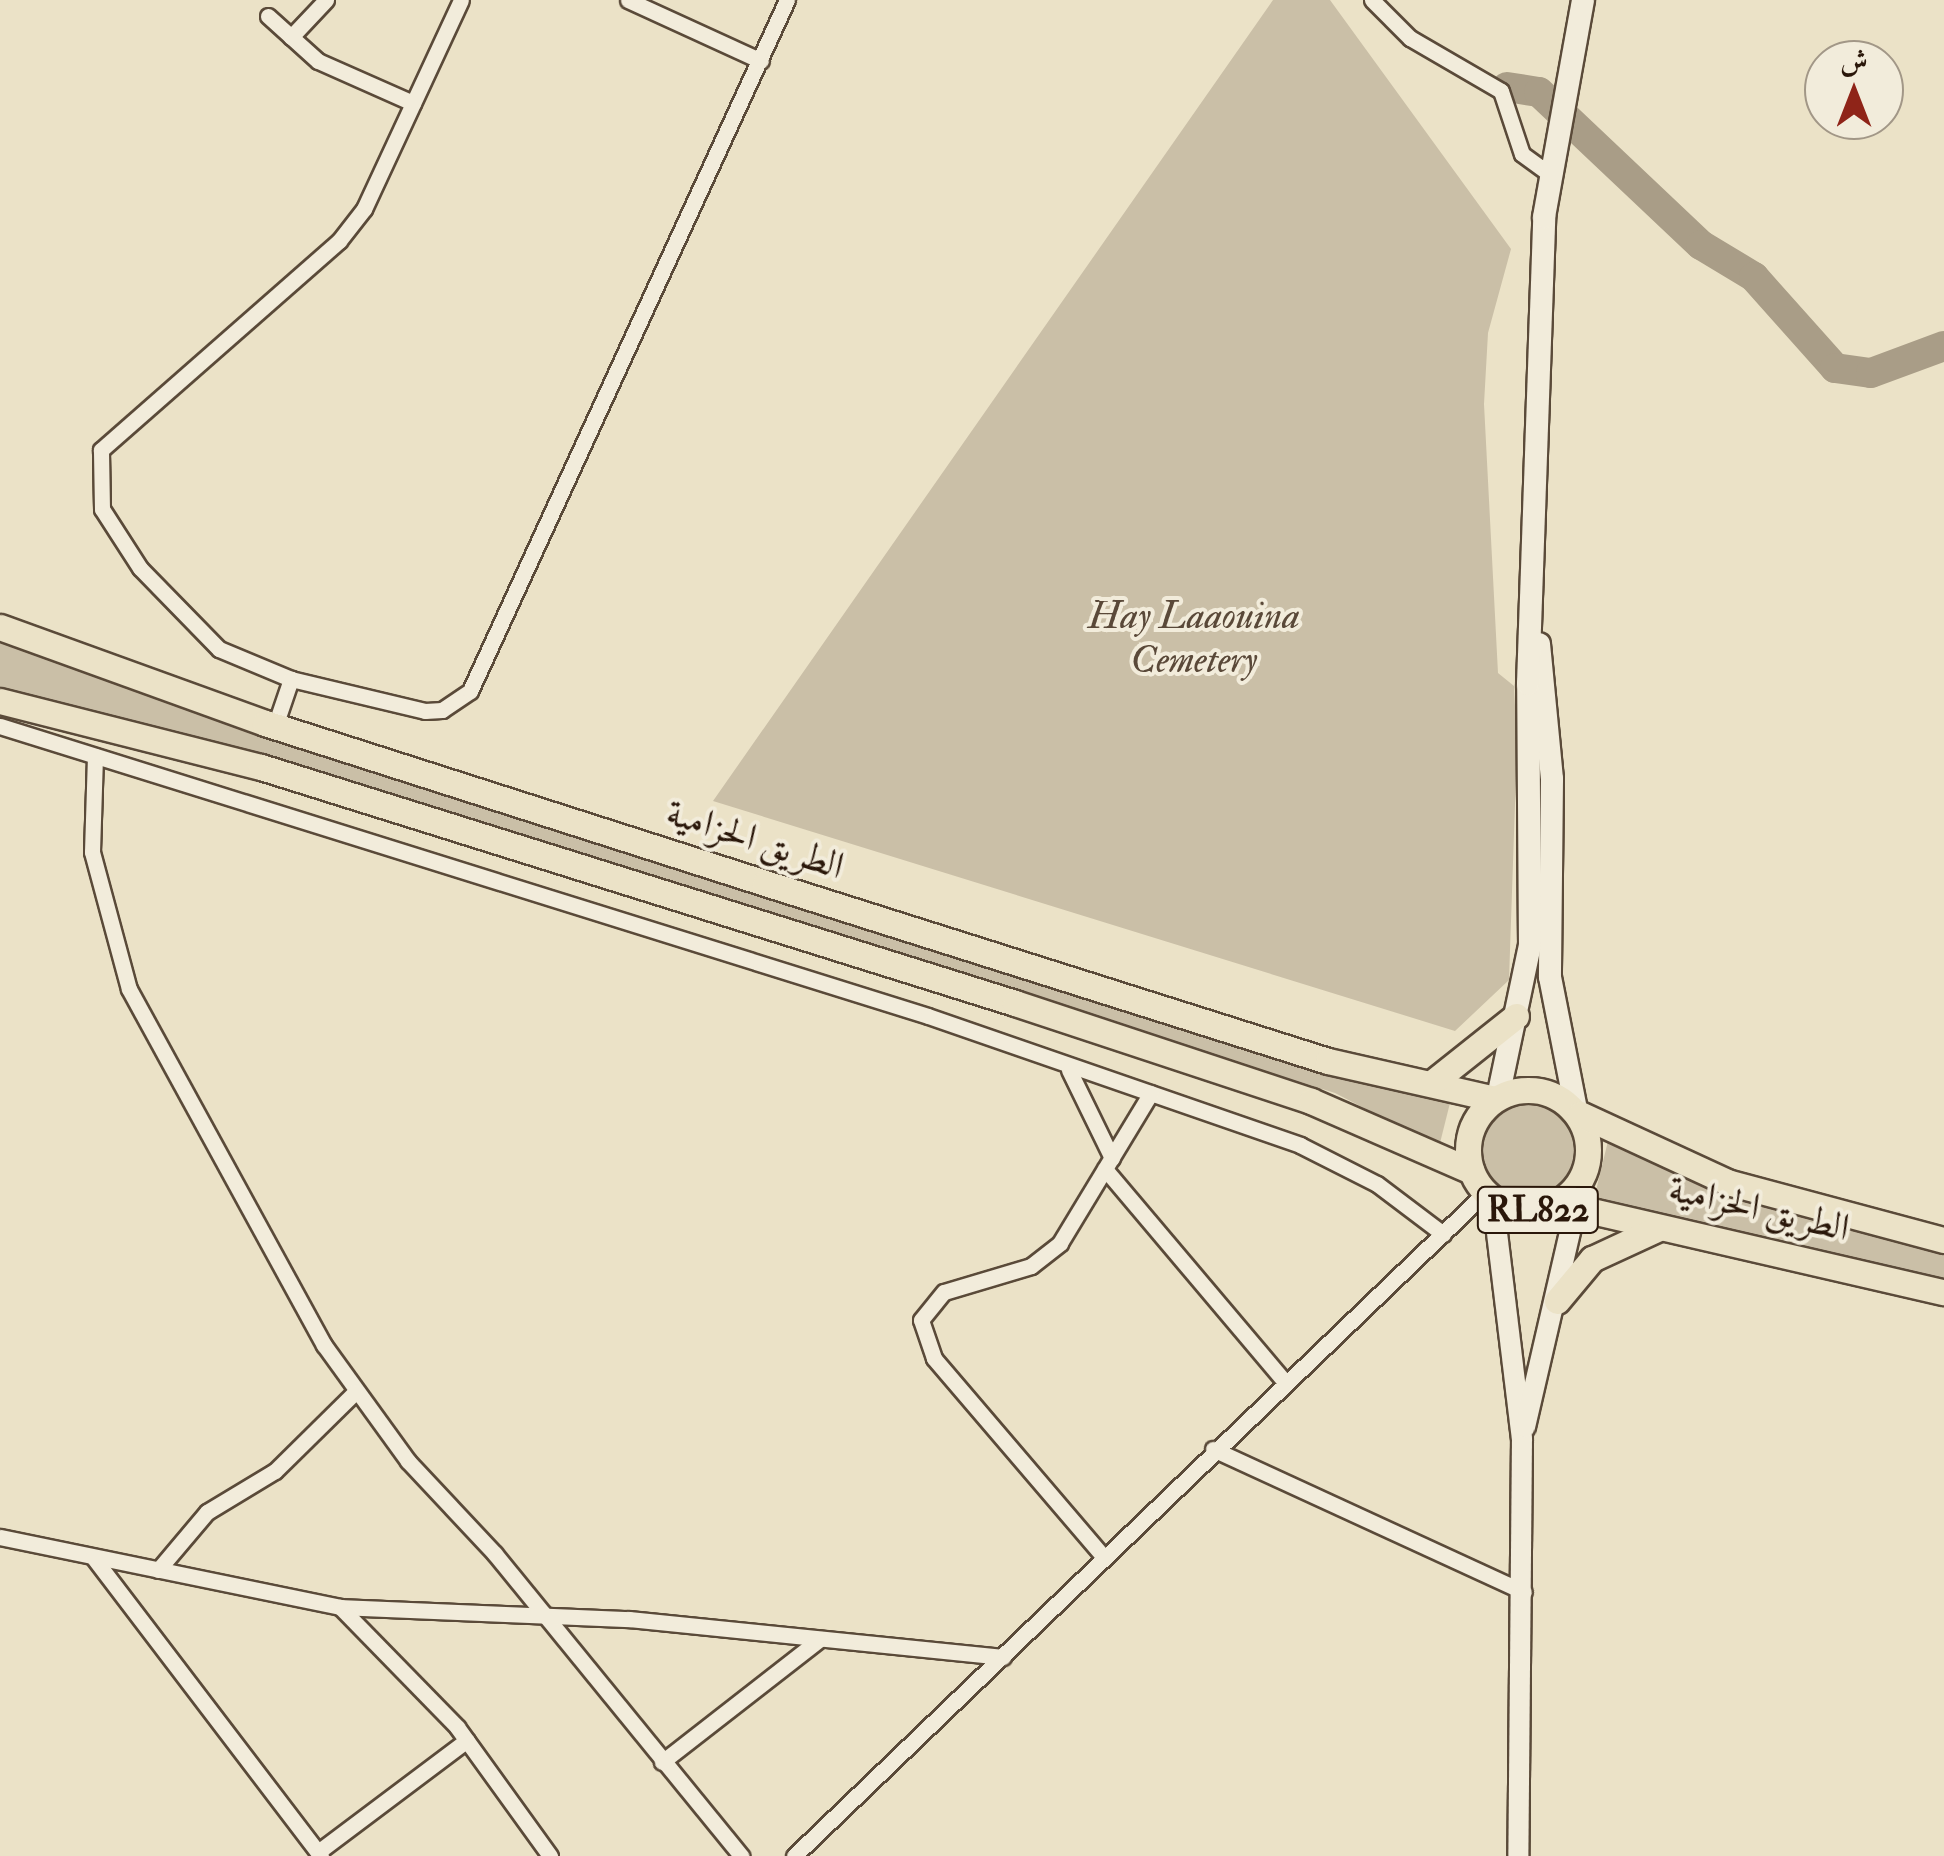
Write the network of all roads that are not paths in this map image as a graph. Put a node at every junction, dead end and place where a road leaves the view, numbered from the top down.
1 (326, 0) edge
2 (460, 0) edge
3 (628, 0) edge
4 (787, 0) edge
5 (1372, 0) edge
6 (1583, 0) edge
7 (268, 16) dead end
8 (291, 37) junction
9 (760, 61) junction
10 (413, 104) junction
11 (1551, 167) junction
12 (1535, 626) junction
13 (0, 627) edge
14 (291, 679) junction
15 (0, 701) edge
16 (0, 726) edge
17 (275, 726) junction
18 (95, 756) junction
19 (1516, 1016) junction
20 (1069, 1070) junction
21 (1432, 1082) junction
22 (1151, 1094) junction
23 (1496, 1098) junction
24 (1578, 1112) junction
25 (1109, 1164) junction
26 (1483, 1188) junction
27 (1567, 1207) junction
28 (1667, 1226) junction
29 (1443, 1234) junction
30 (1944, 1240) edge
31 (1944, 1292) edge
32 (1557, 1301) junction
33 (1285, 1382) junction
34 (355, 1392) junction
35 (1522, 1438) junction
36 (1212, 1449) junction
37 (0, 1537) edge
38 (1102, 1555) junction
39 (94, 1556) junction
40 (158, 1570) junction
41 (1524, 1592) junction
42 (340, 1607) junction
43 (546, 1618) junction
44 (820, 1639) junction
45 (1003, 1657) junction
46 (467, 1740) junction
47 (662, 1762) junction
48 (544, 1849) edge
49 (320, 1854) edge
50 (526, 1856) edge
51 (741, 1856) edge
52 (794, 1856) edge
53 (1518, 1856) edge

1 - 8 street
2 - 10 street
3 - 9 street
4 - 9 street
5 - 11 street
6 - 11 main road
7 - 8 street
8 - 10 street
9 - 14 street
10 - 14 street
11 - 12 main road
12 - 19 main road
12 - 24 main road
13 - 17 highway, الطريق الحزامية
14 - 17 street
15 - 26 highway, الطريق الحزامية
16 - 18 street
17 - 21 highway, الطريق الحزامية
18 - 20 street
18 - 34 street
19 - 21 highway
19 - 23 main road
20 - 22 street
20 - 25 street
21 - 23 highway, الطريق الحزامية
22 - 25 street
22 - 29 street
23 - 24 highway, الطريق الحزامية
23 - 26 highway, RL822
24 - 27 highway, RL822
24 - 30 highway, الطريق الحزامية
25 - 33 street
25 - 38 street
26 - 27 highway, الطريق الحزامية / RL822
26 - 29 street
26 - 35 street, RL822
27 - 28 highway, الطريق الحزامية
27 - 32 street, RL822
28 - 31 highway, الطريق الحزامية
28 - 32 highway
29 - 33 street
32 - 35 street, RL822
33 - 36 street
34 - 40 street
34 - 43 street
35 - 41 street, RL822
36 - 38 street
36 - 41 street
37 - 39 street
38 - 45 street
39 - 40 street
39 - 49 street
40 - 42 street
41 - 53 street, RL822
42 - 43 street
42 - 46 street
43 - 44 street
43 - 47 street
44 - 45 street
44 - 47 street
45 - 52 street
46 - 48 street
46 - 49 street
47 - 51 street
48 - 50 street

